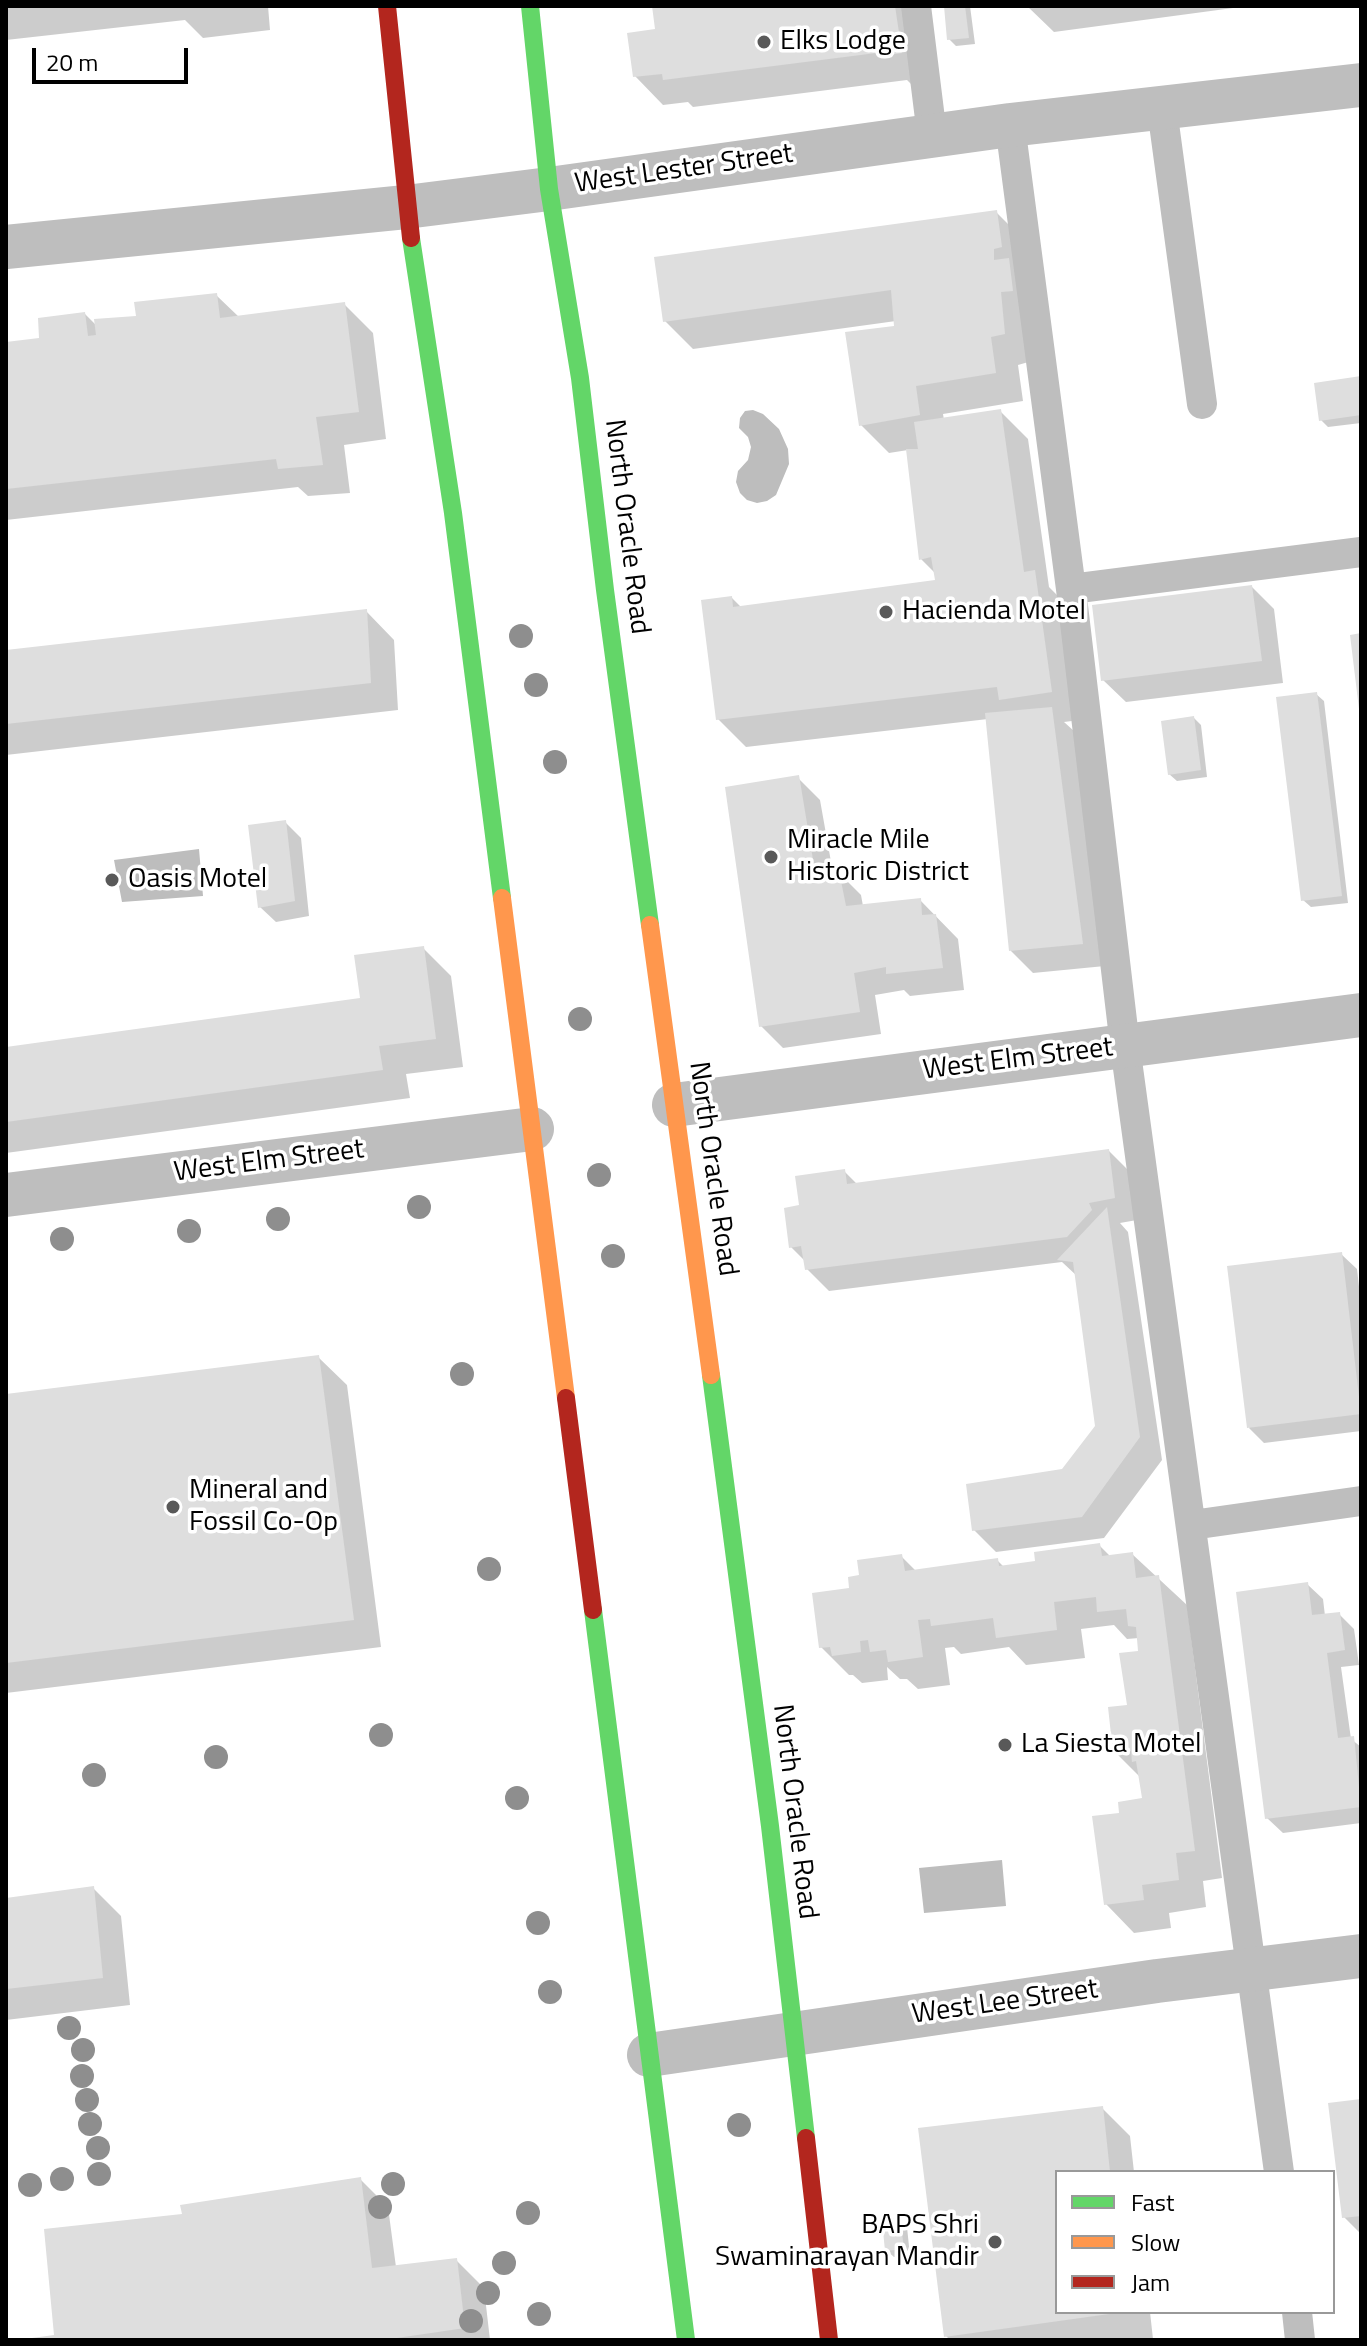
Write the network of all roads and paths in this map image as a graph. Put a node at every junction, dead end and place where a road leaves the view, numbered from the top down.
1 (387, 6) edge
2 (530, 6) edge
3 (916, 6) edge
4 (1361, 85) edge
5 (1162, 109) junction
6 (1010, 125) junction
7 (932, 135) junction
8 (549, 189) junction
9 (406, 207) junction
10 (6, 247) edge
11 (1202, 404) dead end
12 (1361, 552) edge
13 (1071, 589) junction
14 (1361, 1015) edge
15 (1125, 1046) junction
16 (674, 1105) junction
17 (532, 1129) junction
18 (6, 1195) edge
19 (1360, 1509) edge
20 (1192, 1525) junction
21 (1361, 1956) edge
22 (1253, 1969) junction
23 (793, 2033) junction
24 (649, 2055) junction
25 (1279, 2170) edge
26 (1297, 2314) edge
27 (686, 2340) edge
28 (829, 2340) edge
29 (1300, 2340) edge

1 - 9 main road
2 - 8 main road, North Oracle Road
3 - 7 lane
4 - 5 street, West Lester Street
5 - 6 street, West Lester Street
5 - 11 lane
6 - 7 street, West Lester Street
6 - 13 lane
7 - 8 street, West Lester Street
8 - 9 street, West Lester Street
8 - 16 main road, North Oracle Road
9 - 10 street, West Lester Street
9 - 17 main road
12 - 13 lane
13 - 15 lane
14 - 15 street, West Elm Street
15 - 16 street, West Elm Street
15 - 20 lane
16 - 23 main road, North Oracle Road
17 - 18 street, West Elm Street
17 - 24 main road
19 - 20 lane
20 - 22 lane
21 - 22 street, West Lee Street
22 - 23 street, West Lee Street
22 - 25 lane
23 - 24 street, West Lee Street
23 - 28 main road, North Oracle Road
24 - 27 main road
26 - 29 lane

